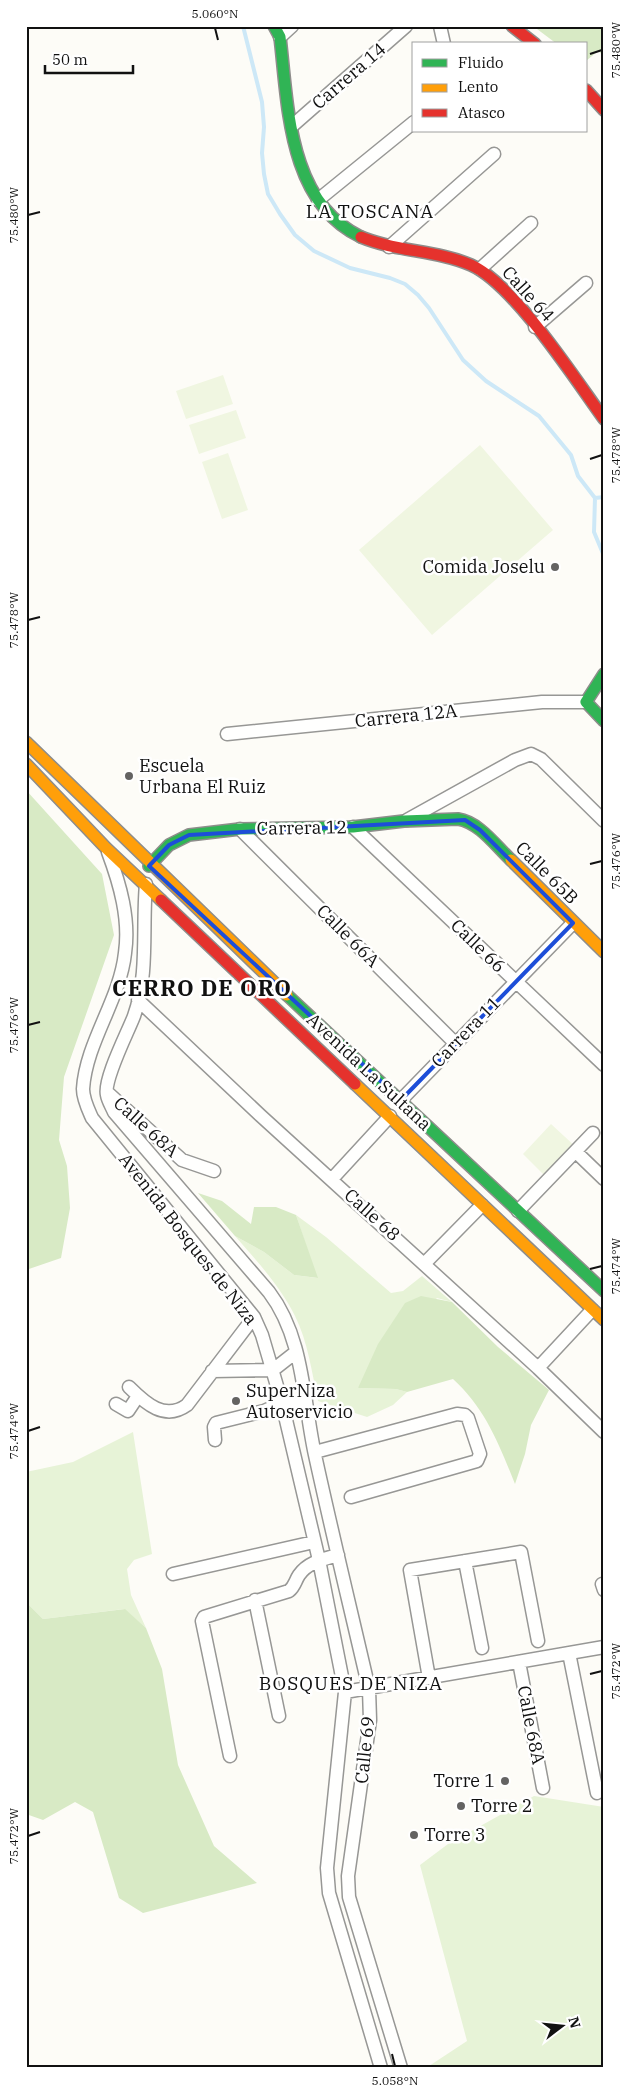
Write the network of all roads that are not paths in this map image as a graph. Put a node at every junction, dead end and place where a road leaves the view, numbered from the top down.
1 (292, 26) edge
2 (406, 26) edge
3 (440, 26) edge
4 (512, 26) edge
5 (277, 32) edge
6 (444, 42) edge
7 (532, 42) edge
8 (588, 92) edge
9 (604, 110) edge
10 (412, 124) edge
11 (292, 126) junction
12 (494, 154) dead end
13 (318, 200) junction
14 (531, 223) dead end
15 (389, 246) junction
16 (480, 270) junction
17 (586, 283) dead end
18 (535, 327) junction
19 (604, 418) edge
20 (604, 674) edge
21 (586, 702) junction
22 (604, 721) edge
23 (227, 734) dead end
24 (26, 742) edge
25 (26, 764) edge
26 (93, 810) junction
27 (465, 820) joint
28 (80, 821) junction
29 (404, 821) junction
30 (604, 821) edge
31 (353, 827) junction
32 (240, 829) junction
33 (106, 848) junction
34 (149, 866) junction
35 (146, 884) junction
36 (573, 923) junction
37 (604, 952) edge
38 (515, 981) junction
39 (138, 1000) junction
40 (455, 1043) junction
41 (604, 1065) edge
42 (106, 1091) junction
43 (401, 1100) junction
44 (390, 1116) junction
45 (593, 1132) dead end
46 (576, 1152) junction
47 (214, 1171) dead end
48 (332, 1179) junction
49 (604, 1179) edge
50 (482, 1205) junction
51 (518, 1211) junction
52 (425, 1263) junction
53 (604, 1291) edge
54 (604, 1300) edge
55 (592, 1310) junction
56 (254, 1317) junction
57 (604, 1320) edge
58 (296, 1352) junction
59 (538, 1368) junction
60 (273, 1370) junction
61 (212, 1371) junction
62 (306, 1401) junction
63 (282, 1403) junction
64 (116, 1404) dead end
65 (604, 1432) edge
66 (216, 1440) dead end
67 (314, 1452) junction
68 (350, 1497) dead end
69 (314, 1542) junction
70 (338, 1555) junction
71 (465, 1561) junction
72 (314, 1563) junction
73 (173, 1574) dead end
74 (255, 1600) junction
75 (538, 1641) dead end
76 (604, 1647) edge
77 (482, 1648) dead end
78 (569, 1653) junction
79 (520, 1662) junction
80 (429, 1678) junction
81 (369, 1689) junction
82 (345, 1692) junction
83 (279, 1716) dead end
84 (230, 1756) dead end
85 (543, 1788) dead end
86 (597, 1793) dead end
87 (381, 2068) edge
88 (401, 2068) edge

1 - 5 street
2 - 11 street, Carrera 14
3 - 6 street
4 - 7 street
5 - 11 street, Calle 64
8 - 9 street
10 - 13 street
11 - 13 street, Calle 64
12 - 15 street
13 - 15 street, Calle 64
14 - 16 street
15 - 16 street, Calle 64
16 - 18 street, Calle 64
17 - 18 street
18 - 19 street, Calle 64
20 - 21 street
21 - 22 street
21 - 23 street, Carrera 12A
24 - 26 street, Avenida La Sultana
25 - 28 street, Avenida La Sultana
26 - 28 street
26 - 34 street, Avenida La Sultana
27 - 29 street, Carrera 12
27 - 36 street, Calle 65B
28 - 33 street, Avenida La Sultana
29 - 30 street
29 - 31 street, Carrera 12
31 - 32 street, Carrera 12
31 - 38 street, Calle 66
32 - 34 street, Carrera 12
32 - 40 street, Calle 66A
33 - 35 street, Avenida La Sultana
33 - 56 street, Avenida Bosques de Niza
34 - 35 street
34 - 43 street, Avenida La Sultana
35 - 39 street
35 - 44 street, Avenida La Sultana
36 - 37 street, Calle 65B
36 - 38 street, Carrera 11
38 - 40 street, Carrera 11
38 - 41 street, Calle 66
39 - 42 street
39 - 48 street, Calle 68
40 - 43 street, Carrera 11
42 - 47 street, Calle 68A
42 - 58 street, Avenida Bosques de Niza
43 - 51 street, Avenida La Sultana
44 - 48 street
44 - 50 street, Avenida La Sultana
45 - 46 street
46 - 49 street
46 - 51 street
48 - 52 street, Calle 68
50 - 52 street
50 - 55 street, Avenida La Sultana
51 - 53 street, Avenida La Sultana
52 - 59 street, Calle 68
54 - 55 street
55 - 57 street, Avenida La Sultana
55 - 59 street
56 - 60 street, Avenida Bosques de Niza
56 - 61 street
58 - 60 street
58 - 62 street, Avenida Bosques de Niza
59 - 65 street, Calle 68
60 - 61 street
60 - 63 street, Avenida Bosques de Niza
61 - 64 street
62 - 63 street
62 - 67 street, Calle 69
63 - 66 street
63 - 69 street, Calle 69
67 - 68 street
67 - 70 street, Calle 69
69 - 72 street, Calle 69
69 - 73 street
70 - 72 street
70 - 81 street, Calle 69
71 - 75 street
71 - 77 street
71 - 80 street
72 - 74 street
72 - 82 street, Calle 69
74 - 83 street
74 - 84 street
76 - 78 street
78 - 79 street
78 - 86 street
79 - 80 street
79 - 85 street, Calle 68A
80 - 81 street
81 - 82 street
81 - 88 street, Calle 69
82 - 87 street, Calle 69

